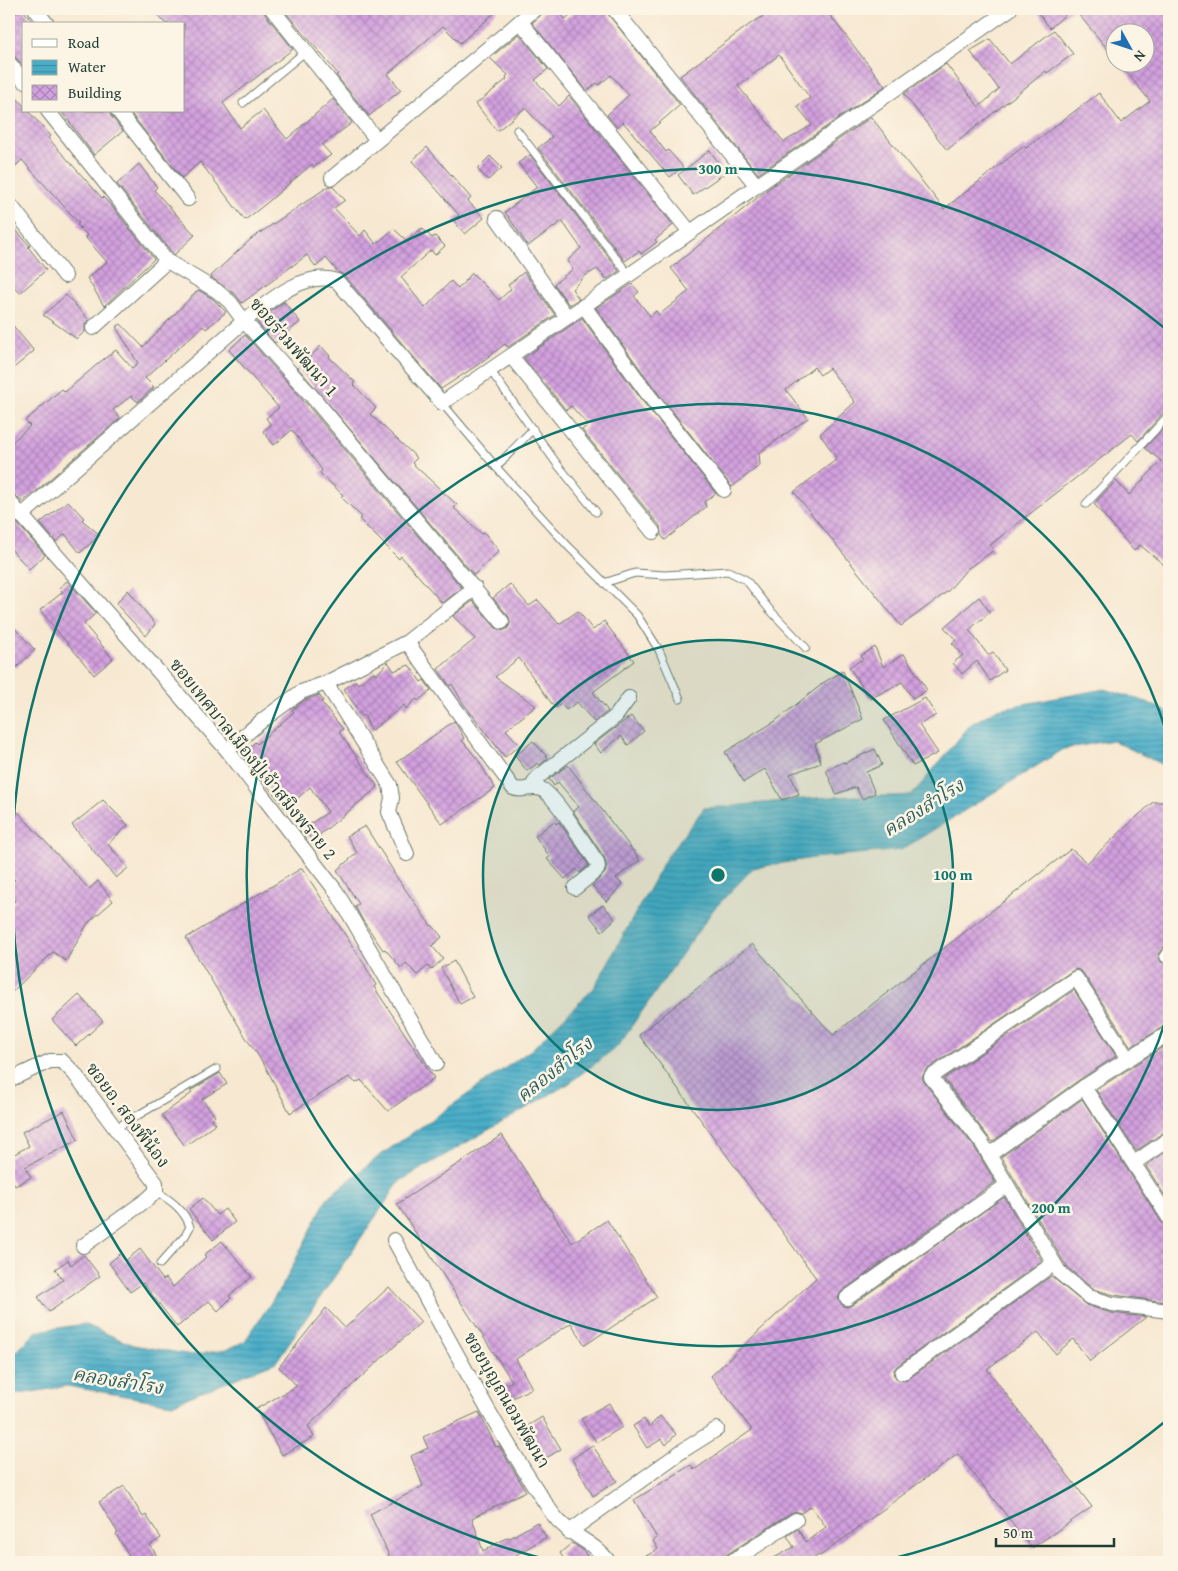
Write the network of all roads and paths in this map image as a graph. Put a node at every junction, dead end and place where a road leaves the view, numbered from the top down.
1 (35, 9) edge
2 (272, 9) edge
3 (535, 9) edge
4 (614, 9) edge
5 (1010, 9) edge
6 (520, 21) junction
7 (46, 22) edge
8 (306, 52) junction
9 (9, 63) edge
10 (22, 79) edge
11 (243, 103) dead end
12 (49, 112) edge
13 (119, 112) edge
14 (517, 130) dead end
15 (372, 135) junction
16 (332, 178) dead end
17 (757, 186) junction
18 (188, 199) dead end
19 (9, 202) edge
20 (497, 218) dead end
21 (690, 232) junction
22 (167, 260) junction
23 (629, 275) junction
24 (65, 276) dead end
25 (584, 306) junction
26 (568, 317) junction
27 (244, 321) junction
28 (93, 328) dead end
29 (511, 356) junction
30 (490, 370) junction
31 (442, 403) junction
32 (1169, 416) edge
33 (533, 430) junction
34 (496, 467) junction
35 (724, 490) dead end
36 (9, 501) edge
37 (1086, 504) dead end
38 (596, 512) dead end
39 (21, 516) junction
40 (653, 532) dead end
41 (604, 583) junction
42 (475, 588) junction
43 (502, 622) dead end
44 (407, 642) junction
45 (806, 648) dead end
46 (326, 683) junction
47 (628, 698) dead end
48 (680, 699) dead end
49 (227, 750) junction
50 (531, 788) junction
51 (407, 854) dead end
52 (575, 888) dead end
53 (1169, 1033) edge
54 (1128, 1059) junction
55 (436, 1064) dead end
56 (217, 1069) dead end
57 (9, 1080) edge
58 (1084, 1087) junction
59 (116, 1128) junction
60 (1169, 1139) edge
61 (989, 1155) junction
62 (1134, 1163) junction
63 (1007, 1185) junction
64 (156, 1191) junction
65 (1169, 1218) edge
66 (394, 1240) dead end
67 (83, 1246) dead end
68 (1054, 1263) junction
69 (160, 1264) dead end
70 (847, 1298) dead end
71 (1169, 1310) edge
72 (902, 1373) dead end
73 (717, 1429) dead end
74 (796, 1520) dead end
75 (569, 1532) junction
76 (609, 1562) edge
77 (731, 1562) edge

1 - 7 street
2 - 8 street
3 - 6 street
4 - 17 street
5 - 17 street
6 - 15 street
6 - 21 street
8 - 11 lane
8 - 15 street
9 - 10 street
12 - 22 street, ซอยร่วมพัฒนา 1
13 - 18 street
14 - 23 lane
15 - 16 street
17 - 21 street
19 - 24 street
20 - 26 street
21 - 23 street
22 - 27 street, ซอยร่วมพัฒนา 1
22 - 28 street
23 - 25 street
25 - 26 street
25 - 35 street
26 - 29 street
27 - 31 street
27 - 39 street
27 - 42 street, ซอยร่วมพัฒนา 1
29 - 30 street
29 - 40 street
30 - 31 street
30 - 33 lane
31 - 34 lane
32 - 37 lane
33 - 34 lane
33 - 38 lane
34 - 41 lane
36 - 39 street, ซอยเทศบาลเมืองปู่เจ้าสมิงพราย 2
39 - 49 street, ซอยเทศบาลเมืองปู่เจ้าสมิงพราย 2
41 - 45 lane
41 - 48 lane
42 - 43 street, ซอยร่วมพัฒนา 1
42 - 44 street
44 - 46 street
44 - 50 street
46 - 49 street
46 - 51 street
47 - 50 street
49 - 55 street, ซอยเทศบาลเมืองปู่เจ้าสมิงพราย 2
50 - 52 street
53 - 54 street
54 - 58 street
54 - 61 street
56 - 59 lane
57 - 59 street, ซอยอ. สองพี่น้อง
58 - 61 street
58 - 62 street
59 - 64 street, ซอยอ. สองพี่น้อง
60 - 62 street
61 - 63 street
62 - 65 street
63 - 68 street
63 - 70 street
64 - 67 street, ซอยอ. สองพี่น้อง
64 - 69 lane
66 - 75 street, ซอยบุญถนอมพัฒนา
68 - 71 street
68 - 72 street
73 - 75 street
74 - 77 street
75 - 76 street, ซอยบุญถนอมพัฒนา

